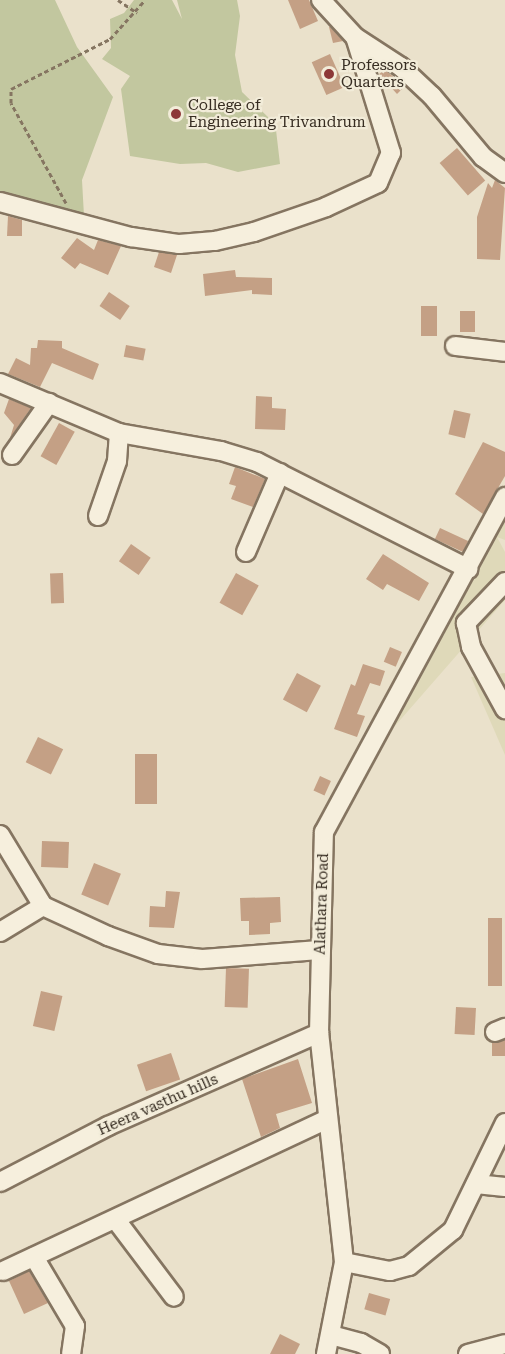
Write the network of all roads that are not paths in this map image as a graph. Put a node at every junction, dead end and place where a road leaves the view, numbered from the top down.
1 (321, 0) edge
2 (355, 37) junction
3 (505, 173) edge
4 (0, 202) edge
5 (454, 346) dead end
6 (505, 352) edge
7 (0, 382) edge
8 (49, 403) junction
9 (119, 432) junction
10 (12, 455) dead end
11 (280, 473) junction
12 (505, 497) edge
13 (98, 516) dead end
14 (246, 552) dead end
15 (468, 568) junction
16 (505, 582) edge
17 (505, 709) edge
18 (0, 835) edge
19 (43, 906) junction
20 (0, 932) edge
21 (320, 950) junction
22 (319, 1033) junction
23 (327, 1119) junction
24 (505, 1123) edge
25 (0, 1182) edge
26 (476, 1184) junction
27 (505, 1187) edge
28 (116, 1220) junction
29 (34, 1257) junction
30 (344, 1262) junction
31 (3, 1271) dead end
32 (174, 1297) dead end
33 (331, 1335) junction
34 (505, 1344) edge
35 (71, 1354) edge
36 (326, 1354) edge
37 (380, 1354) edge
38 (468, 1354) edge

1 - 2 street
2 - 3 street
2 - 4 street
5 - 6 street
7 - 8 street
8 - 9 street
8 - 10 street
9 - 11 street
9 - 13 street
11 - 14 street
11 - 15 street
12 - 15 street, Alathara Road
15 - 21 street, Alathara Road
16 - 17 street
18 - 19 street
19 - 20 street
19 - 21 street
21 - 22 street, Alathara Road
22 - 23 street, Alathara Road
22 - 25 street, Heera vasthu hills
23 - 28 street
23 - 30 street, Alathara Road
24 - 26 street
26 - 27 street
26 - 30 street
28 - 29 street
28 - 32 street
29 - 31 street
29 - 35 street
30 - 33 street, Alathara Road
33 - 36 street, Alathara Road
33 - 37 street
34 - 38 street

